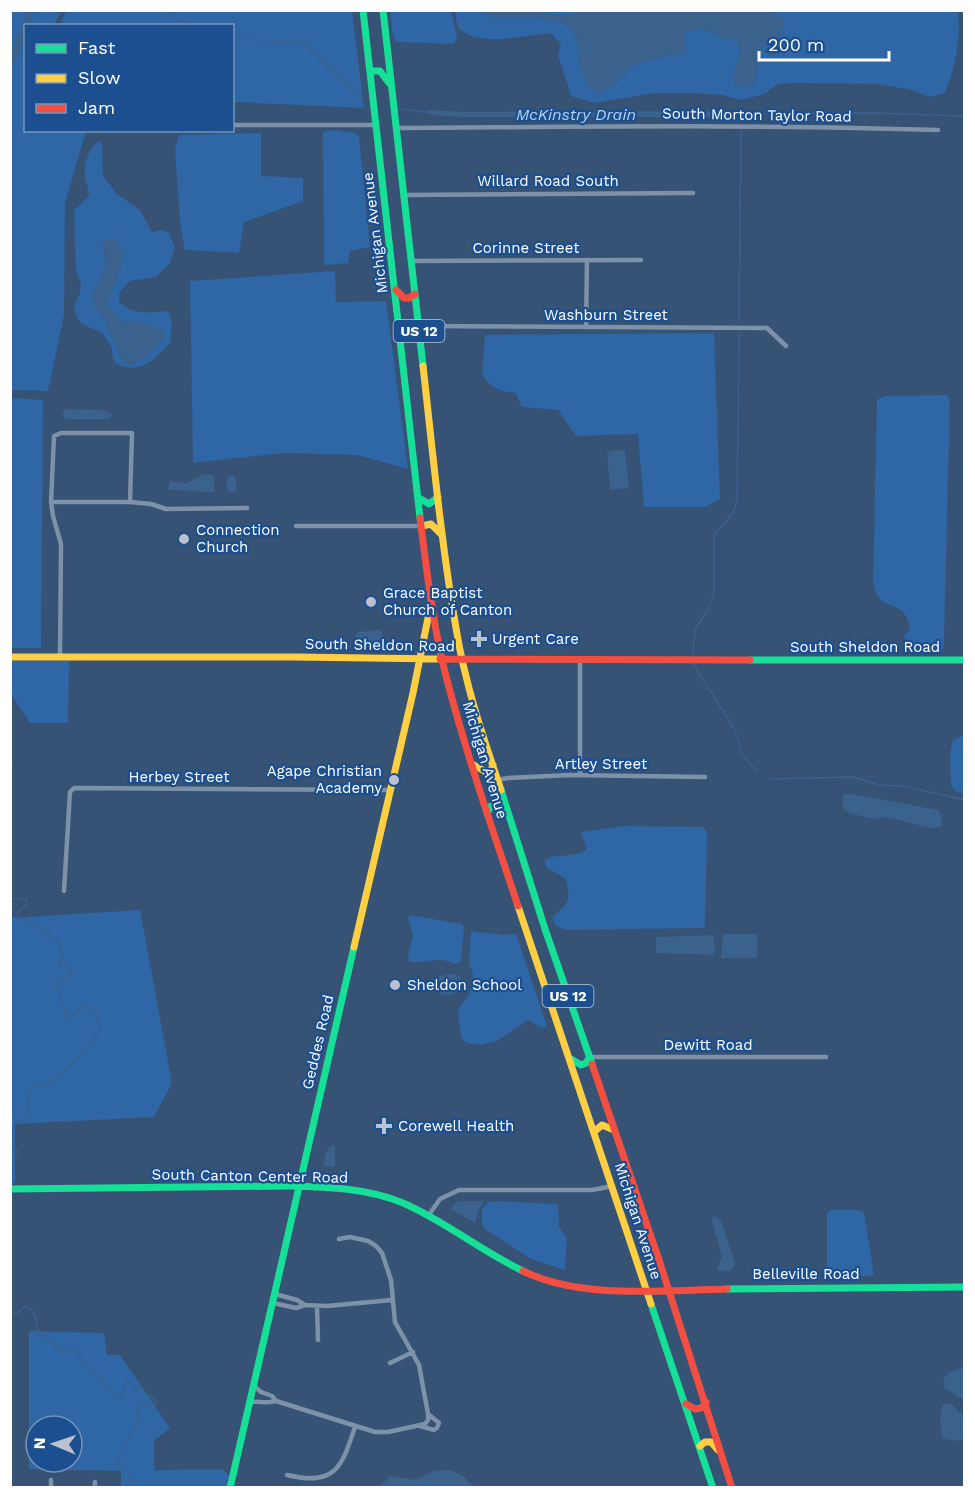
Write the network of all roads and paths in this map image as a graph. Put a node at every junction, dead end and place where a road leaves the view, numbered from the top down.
1 (363, 10) edge
2 (383, 10) edge
3 (370, 71) junction
4 (391, 87) junction
5 (234, 125) edge
6 (376, 125) junction
7 (396, 128) junction
8 (938, 130) dead end
9 (693, 193) dead end
10 (403, 195) junction
11 (587, 260) junction
12 (641, 260) dead end
13 (410, 261) junction
14 (395, 289) junction
15 (415, 294) junction
16 (419, 326) junction
17 (586, 327) junction
18 (786, 346) dead end
19 (438, 497) junction
20 (419, 498) junction
21 (51, 502) junction
22 (130, 502) junction
23 (247, 508) dead end
24 (296, 526) dead end
25 (422, 526) junction
26 (442, 535) junction
27 (431, 603) junction
28 (10, 657) edge
29 (60, 657) junction
30 (420, 659) junction
31 (442, 659) junction
32 (462, 660) junction
33 (580, 660) junction
34 (964, 660) edge
35 (472, 764) junction
36 (493, 765) junction
37 (580, 775) junction
38 (705, 777) dead end
39 (497, 780) junction
40 (391, 790) junction
41 (487, 813) junction
42 (508, 815) junction
43 (64, 891) dead end
44 (590, 1057) junction
45 (826, 1057) dead end
46 (570, 1058) junction
47 (614, 1130) junction
48 (595, 1131) junction
49 (613, 1186) junction
50 (300, 1188) junction
51 (10, 1189) edge
52 (428, 1216) junction
53 (339, 1239) dead end
54 (964, 1287) edge
55 (647, 1289) junction
56 (668, 1289) junction
57 (275, 1294) junction
58 (392, 1300) junction
59 (273, 1304) junction
60 (305, 1305) junction
61 (317, 1306) junction
62 (318, 1340) dead end
63 (413, 1352) junction
64 (390, 1363) dead end
65 (254, 1386) junction
66 (276, 1401) junction
67 (250, 1402) junction
68 (706, 1402) junction
69 (685, 1403) junction
70 (428, 1414) junction
71 (420, 1426) junction
72 (355, 1427) junction
73 (700, 1446) junction
74 (721, 1454) junction
75 (287, 1475) dead end
76 (51, 1480) dead end
77 (51, 1488) edge
78 (230, 1488) edge
79 (713, 1488) edge
80 (732, 1488) edge

1 - 3 main road, Michigan Avenue / US 12
2 - 4 main road, Michigan Avenue / US 12
3 - 4 main road
3 - 6 main road, Michigan Avenue / US 12
4 - 7 main road, Michigan Avenue / US 12
5 - 6 street
6 - 14 main road, Michigan Avenue / US 12
7 - 8 street, South Morton Taylor Road
7 - 10 main road, Michigan Avenue / US 12
9 - 10 street, Willard Road South
10 - 13 main road, Michigan Avenue / US 12
11 - 12 street, Corinne Street
11 - 13 street, Corinne Street
11 - 17 street
13 - 15 main road, Michigan Avenue / US 12
14 - 15 main road
14 - 20 main road, Michigan Avenue / US 12
15 - 16 main road, Michigan Avenue / US 12
16 - 17 street, Washburn Street
16 - 19 main road, Michigan Avenue / US 12
17 - 18 street, Washburn Street
19 - 20 main road
19 - 26 main road, Michigan Avenue / US 12
20 - 25 main road, Michigan Avenue / US 12
21 - 22 street
21 - 22 street
21 - 29 street
22 - 23 street
24 - 25 street
25 - 26 main road
25 - 27 main road, Michigan Avenue / US 12
26 - 32 main road, Michigan Avenue / US 12
27 - 30 main road, Geddes Road
27 - 31 main road, Michigan Avenue / US 12
28 - 29 main road, South Sheldon Road
29 - 30 main road, South Sheldon Road
30 - 31 main road, South Sheldon Road
30 - 40 main road, Geddes Road
31 - 32 main road, South Sheldon Road
31 - 35 main road, Michigan Avenue / US 12
32 - 33 main road, South Sheldon Road
32 - 36 main road, Michigan Avenue / US 12
33 - 34 main road, South Sheldon Road
33 - 37 street
35 - 36 main road
35 - 41 main road, Michigan Avenue / US 12
36 - 39 main road, Michigan Avenue / US 12
37 - 38 street, Artley Street
37 - 39 street, Artley Street
39 - 42 main road, Michigan Avenue / US 12
40 - 43 street, Herbey Street
40 - 50 main road, Geddes Road
41 - 42 main road
41 - 46 main road, Michigan Avenue / US 12
42 - 44 main road, Michigan Avenue / US 12
44 - 45 street, Dewitt Road
44 - 46 main road
44 - 47 main road, Michigan Avenue / US 12
46 - 48 main road, Michigan Avenue / US 12
47 - 48 main road
47 - 56 main road, Michigan Avenue / US 12
48 - 49 main road, Michigan Avenue / US 12
49 - 52 street
49 - 55 main road, Michigan Avenue / US 12
50 - 51 main road, South Canton Center Road
50 - 52 main road, South Canton Center Road
50 - 57 main road, Geddes Road
52 - 55 main road, South Canton Center Road
53 - 58 street
54 - 56 main road, Belleville Road
55 - 56 main road, Belleville Road
55 - 69 main road, Michigan Avenue / US 12
56 - 68 main road, Michigan Avenue / US 12
57 - 59 main road, Geddes Road
57 - 60 street
58 - 61 street
58 - 63 street
59 - 60 street
59 - 65 main road, Geddes Road
60 - 61 street
61 - 62 street
63 - 64 street
63 - 70 street
65 - 66 street
65 - 67 main road, Geddes Road
66 - 67 street
66 - 72 street
67 - 78 main road, Geddes Road
68 - 69 main road
68 - 74 main road, Michigan Avenue / US 12
69 - 73 main road, Michigan Avenue / US 12
70 - 71 street
70 - 71 street
71 - 72 street
72 - 75 street
73 - 74 main road
73 - 79 main road, Michigan Avenue / US 12
74 - 80 main road, Michigan Avenue / US 12
76 - 77 street

